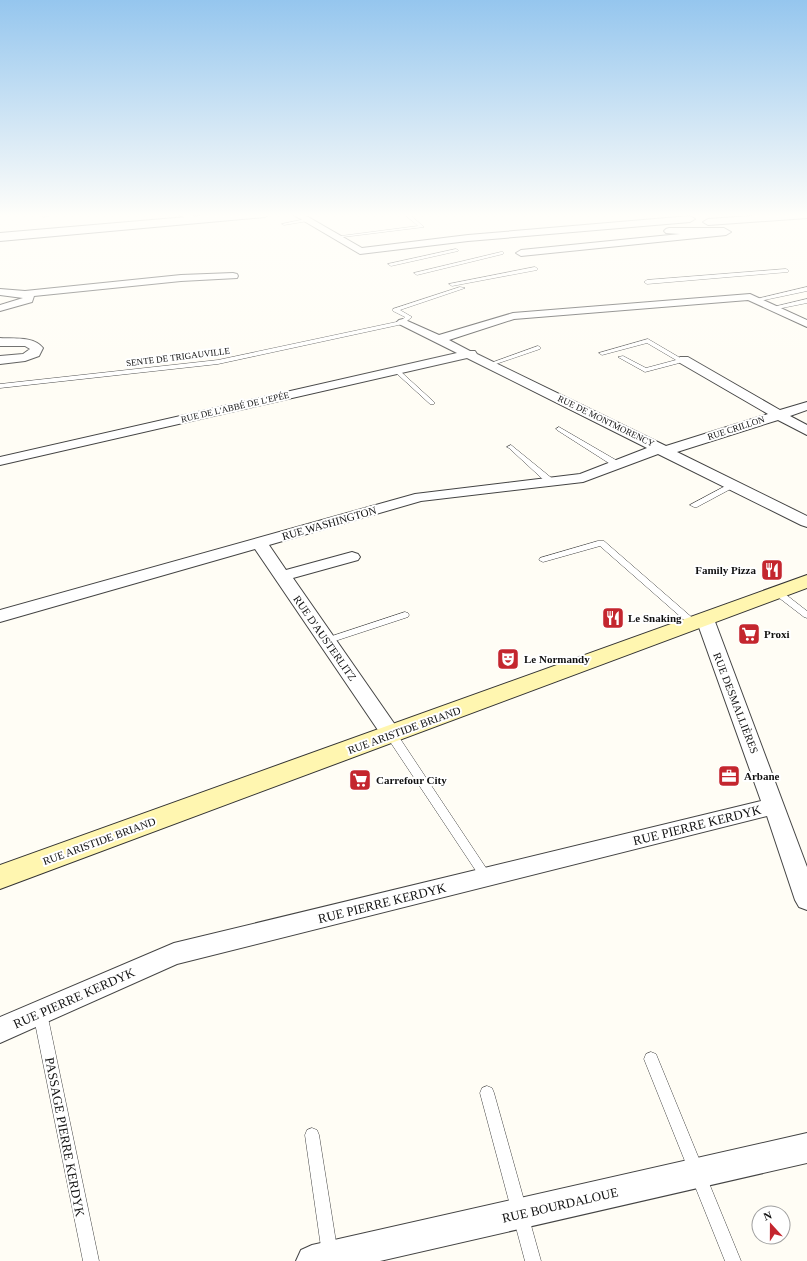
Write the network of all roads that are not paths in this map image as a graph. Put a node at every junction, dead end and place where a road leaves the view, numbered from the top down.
1 (514, 273) edge
2 (763, 273) edge
3 (233, 276) dead end
4 (647, 282) dead end
5 (452, 284) dead end
6 (462, 288) dead end
7 (807, 289) edge
8 (0, 292) edge
9 (26, 294) junction
10 (755, 300) junction
11 (807, 300) edge
12 (0, 308) edge
13 (772, 308) junction
14 (403, 322) junction
15 (807, 324) edge
16 (440, 339) junction
17 (0, 342) edge
18 (538, 348) dead end
19 (602, 353) dead end
20 (471, 354) junction
21 (621, 357) dead end
22 (0, 360) edge
23 (683, 360) junction
24 (491, 364) junction
25 (397, 371) junction
26 (0, 386) edge
27 (432, 403) dead end
28 (807, 406) edge
29 (779, 415) junction
30 (559, 429) dead end
31 (807, 431) edge
32 (511, 447) dead end
33 (663, 450) junction
34 (0, 461) edge
35 (618, 465) junction
36 (550, 482) junction
37 (734, 486) junction
38 (694, 505) dead end
39 (807, 522) edge
40 (259, 542) junction
41 (352, 556) dead end
42 (543, 560) dead end
43 (282, 576) junction
44 (807, 582) edge
45 (777, 592) junction
46 (405, 615) dead end
47 (807, 615) edge
48 (0, 616) edge
49 (699, 621) junction
50 (326, 641) junction
51 (391, 734) junction
52 (774, 806) junction
53 (486, 877) junction
54 (0, 878) edge
55 (807, 900) edge
56 (40, 1013) junction
57 (0, 1030) edge
58 (650, 1059) dead end
59 (487, 1093) dead end
60 (312, 1135) dead end
61 (807, 1148) edge
62 (698, 1173) junction
63 (521, 1214) junction
64 (325, 1260) edge
65 (91, 1261) edge
66 (533, 1261) edge
67 (733, 1261) edge

1 - 5 lane
2 - 4 lane
3 - 9 street
6 - 14 lane
7 - 10 lane
8 - 9 street
9 - 12 street
10 - 13 street
10 - 16 street
11 - 13 lane
13 - 15 street
14 - 16 street, RUE DE MONTMORENCY
14 - 26 lane, SENTE DE TRIGAUVILLE
16 - 20 street, RUE DE MONTMORENCY
17 - 22 street
18 - 24 lane
19 - 23 lane
20 - 24 street, RUE DE MONTMORENCY
20 - 25 street, RUE DE L'ABBÉ DE L'EPÉE
21 - 23 lane
23 - 29 street
24 - 33 street, RUE DE MONTMORENCY
25 - 27 lane
25 - 34 street, RUE DE L'ABBÉ DE L'EPÉE
28 - 29 street, RUE CRILLON
29 - 31 street
29 - 33 street, RUE CRILLON
30 - 35 lane
32 - 36 lane
33 - 35 street, RUE WASHINGTON
33 - 37 street, RUE DE MONTMORENCY
35 - 36 street, RUE WASHINGTON
36 - 40 street, RUE WASHINGTON
37 - 38 lane
37 - 39 street, RUE DE MONTMORENCY
40 - 43 street, RUE D'AUSTERLITZ
40 - 48 street, RUE WASHINGTON
41 - 43 street
42 - 49 lane
43 - 50 street, RUE D'AUSTERLITZ
44 - 45 main road, RUE ARISTIDE BRIAND
45 - 47 lane
45 - 49 main road, RUE ARISTIDE BRIAND
46 - 50 lane
49 - 51 main road, RUE ARISTIDE BRIAND
49 - 52 street, RUE DESMALLIÈRES
50 - 51 street, RUE D'AUSTERLITZ
51 - 53 lane
51 - 54 main road, RUE ARISTIDE BRIAND
52 - 53 street, RUE PIERRE KERDYK
52 - 55 street, RUE DESMALLIÈRES
53 - 56 street, RUE PIERRE KERDYK
56 - 57 street, RUE PIERRE KERDYK
56 - 65 lane, PASSAGE PIERRE KERDYK
58 - 62 lane
59 - 63 lane
60 - 64 lane
61 - 62 street, RUE BOURDALOUE
62 - 63 street, RUE BOURDALOUE
62 - 67 lane
63 - 64 street, RUE BOURDALOUE
63 - 66 lane

